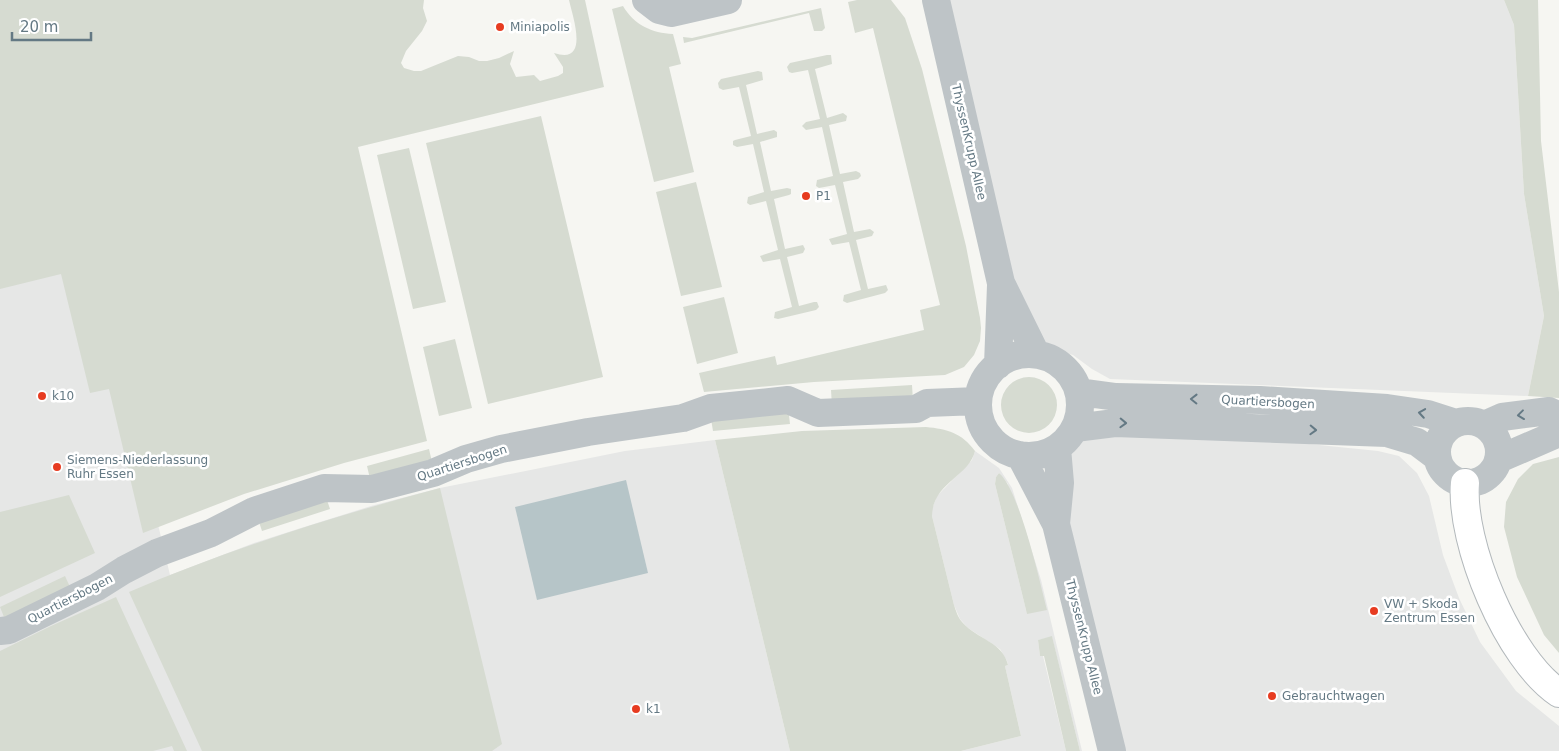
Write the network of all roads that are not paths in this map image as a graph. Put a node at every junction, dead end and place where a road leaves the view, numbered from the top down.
1 (646, 0) edge
2 (728, 0) edge
3 (936, 0) edge
4 (1001, 283) junction
5 (1036, 354) junction
6 (998, 365) junction
7 (1079, 392) junction
8 (978, 401) junction
9 (1559, 416) edge
10 (1456, 423) junction
11 (1484, 425) junction
12 (1075, 428) junction
13 (1559, 433) edge
14 (1057, 448) junction
15 (1020, 455) junction
16 (1438, 457) junction
17 (1499, 459) junction
18 (1465, 482) junction
19 (1056, 524) junction
20 (0, 631) edge
21 (1559, 694) edge
22 (1112, 751) edge

1 - 2 street
3 - 4 street, ThyssenKrupp Allee
4 - 5 street, ThyssenKrupp Allee
4 - 6 street, ThyssenKrupp Allee
5 - 6 street
5 - 7 street
6 - 8 street
10 -> 7 street, Quartiersbogen
7 - 12 street
8 - 15 street
8 - 20 street, Quartiersbogen
9 -> 11 street
10 - 11 street
10 - 16 street
11 - 17 street
12 - 14 street
12 -> 16 street, Quartiersbogen
13 - 17 street
14 - 15 street
14 - 19 street, ThyssenKrupp Allee
15 - 19 street, ThyssenKrupp Allee
16 - 18 street
17 - 18 street
18 - 21 main road
19 - 22 street, ThyssenKrupp Allee

